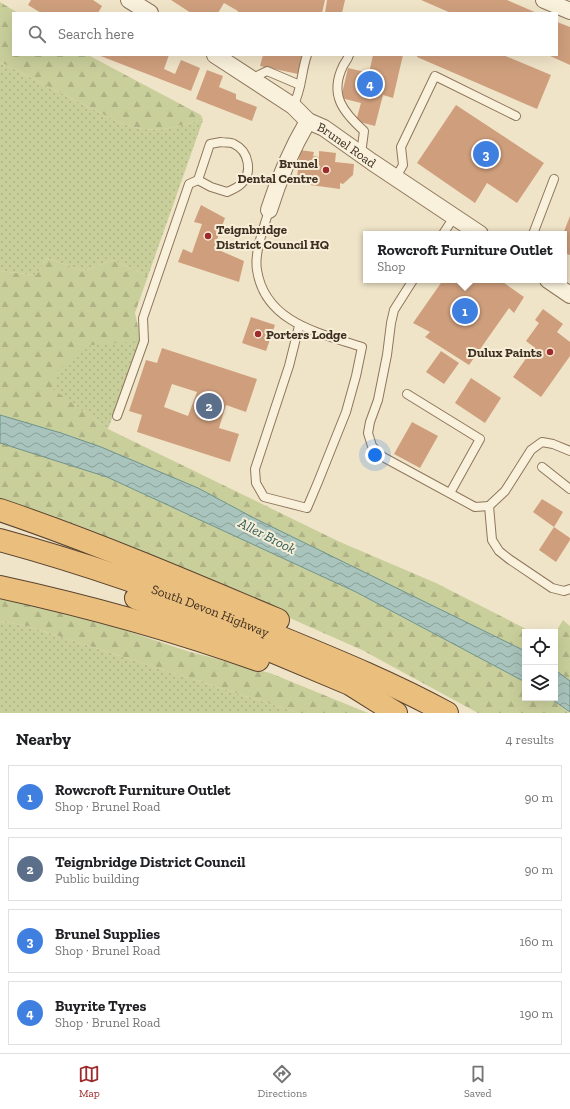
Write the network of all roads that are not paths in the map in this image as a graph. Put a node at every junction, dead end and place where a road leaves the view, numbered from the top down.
1 (129, 0) edge
2 (544, 0) edge
3 (570, 11) edge
4 (148, 12) edge
5 (216, 56) edge
6 (307, 56) edge
7 (348, 56) edge
8 (251, 79) junction
9 (300, 85) junction
10 (293, 106) junction
11 (516, 116) dead end
12 (308, 121) junction
13 (361, 154) junction
14 (396, 177) junction
15 (554, 179) dead end
16 (198, 180) junction
17 (269, 210) joint
18 (454, 217) junction
19 (445, 231) edge
20 (475, 231) edge
21 (534, 231) edge
22 (411, 283) edge
23 (552, 283) edge
24 (570, 295) edge
25 (299, 326) junction
26 (407, 394) dead end
27 (117, 416) dead end
28 (570, 451) edge
29 (542, 467) dead end
30 (570, 489) edge
31 (450, 492) junction
32 (489, 506) junction
33 (0, 510) edge
34 (0, 540) edge
35 (0, 555) edge
36 (0, 587) edge
37 (570, 589) edge
38 (415, 695) junction
39 (391, 713) edge
40 (396, 713) edge
41 (447, 713) edge

1 - 4 street
2 - 3 street
5 - 8 street, Brunel Road
6 - 9 lane
7 - 13 lane
8 - 9 lane
8 - 10 street, Brunel Road
9 - 10 lane
10 - 12 street, Brunel Road
11 - 14 lane
12 - 13 street, Brunel Road
12 - 17 street
13 - 14 street, Brunel Road
14 - 18 street, Brunel Road
15 - 21 lane
16 - 16 lane
16 - 27 lane
17 - 25 lane
18 - 19 lane
18 - 20 street, Brunel Road
22 - 31 lane
23 - 24 street
25 - 25 lane
26 - 31 lane
28 - 32 lane
29 - 30 lane
31 - 32 lane
32 - 37 lane
33 - 38 highway
34 - 38 highway, South Devon Highway
35 - 40 highway, South Devon Highway
36 - 39 highway
38 - 41 highway

